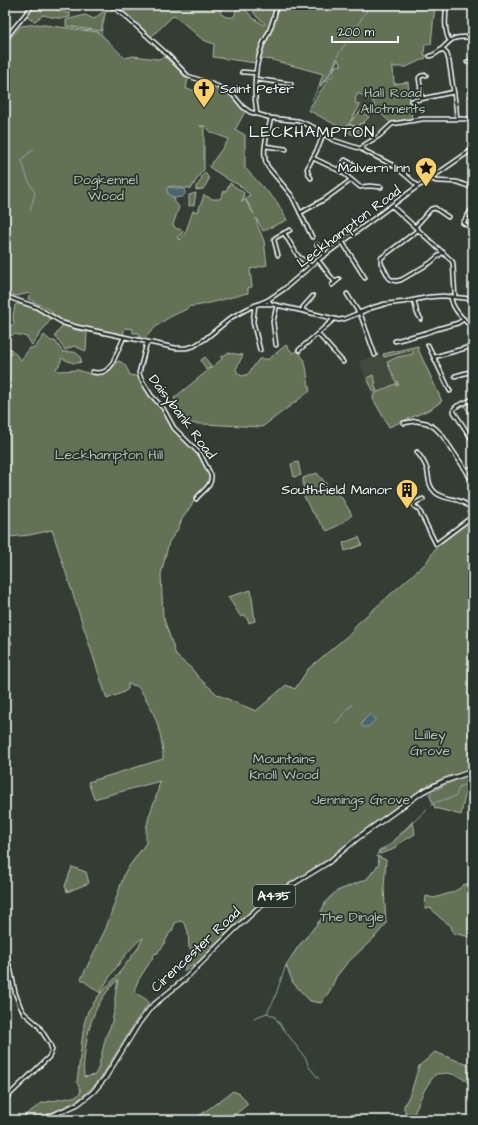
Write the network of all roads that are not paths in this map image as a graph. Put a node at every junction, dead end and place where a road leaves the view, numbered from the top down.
1 (33, 5) edge
2 (110, 5) edge
3 (277, 5) edge
4 (447, 5) edge
5 (473, 37) edge
6 (5, 39) edge
7 (450, 41) junction
8 (442, 49) junction
9 (430, 56) dead end
10 (473, 61) edge
11 (467, 62) dead end
12 (242, 72) dead end
13 (256, 73) junction
14 (426, 75) dead end
15 (255, 78) junction
16 (291, 84) dead end
17 (454, 92) junction
18 (473, 93) edge
19 (469, 94) dead end
20 (422, 98) junction
21 (411, 101) dead end
22 (257, 114) junction
23 (271, 118) junction
24 (457, 119) junction
25 (473, 119) edge
26 (323, 134) junction
27 (265, 146) junction
28 (286, 149) dead end
29 (361, 149) junction
30 (473, 149) edge
31 (313, 158) junction
32 (356, 166) dead end
33 (338, 170) junction
34 (311, 178) dead end
35 (432, 179) junction
36 (351, 180) junction
37 (381, 186) dead end
38 (418, 186) junction
39 (473, 188) edge
40 (392, 206) junction
41 (473, 207) edge
42 (300, 213) junction
43 (448, 216) dead end
44 (415, 227) junction
45 (473, 229) edge
46 (290, 230) dead end
47 (418, 230) junction
48 (284, 233) junction
49 (312, 237) dead end
50 (343, 243) junction
51 (318, 245) dead end
52 (442, 252) junction
53 (278, 255) dead end
54 (325, 256) junction
55 (318, 260) junction
56 (311, 266) junction
57 (366, 278) dead end
58 (339, 279) dead end
59 (347, 294) dead end
60 (5, 296) edge
61 (314, 296) dead end
62 (451, 296) junction
63 (455, 296) junction
64 (473, 299) edge
65 (268, 300) junction
66 (414, 300) junction
67 (256, 304) junction
68 (271, 304) junction
69 (276, 306) junction
70 (303, 311) junction
71 (360, 313) junction
72 (334, 319) junction
73 (421, 319) dead end
74 (464, 319) junction
75 (473, 329) edge
76 (318, 334) junction
77 (124, 337) junction
78 (395, 341) dead end
79 (147, 342) junction
80 (276, 344) dead end
81 (428, 345) dead end
82 (473, 346) edge
83 (260, 350) dead end
84 (299, 350) dead end
85 (375, 355) dead end
86 (434, 357) junction
87 (343, 362) dead end
88 (473, 371) edge
89 (92, 372) dead end
90 (455, 376) dead end
91 (450, 391) dead end
92 (473, 398) edge
93 (404, 423) dead end
94 (473, 441) edge
95 (417, 452) dead end
96 (473, 466) edge
97 (467, 472) junction
98 (473, 480) edge
99 (196, 499) dead end
100 (423, 499) dead end
101 (473, 511) edge
102 (473, 516) edge
103 (473, 771) edge
104 (5, 952) edge
105 (5, 1098) edge
106 (42, 1120) edge

1 - 6 street
2 - 22 street
3 - 13 street
4 - 7 street
5 - 7 street
7 - 8 street
8 - 9 street
8 - 17 street
10 - 11 street
12 - 13 street
13 - 15 street
14 - 20 street
15 - 16 street
15 - 22 street
17 - 20 street
17 - 24 street
18 - 19 street
20 - 21 street
22 - 23 street
23 - 26 street
23 - 27 street
24 - 25 street
24 - 29 street
26 - 29 street
26 - 31 street
27 - 28 street
27 - 42 street
29 - 38 street
30 - 35 street, Leckhampton Road
31 - 33 street
31 - 34 street
32 - 33 street
33 - 36 street
35 - 38 street, Leckhampton Road
35 - 39 street
36 - 37 street
36 - 42 street
38 - 40 street, Leckhampton Road
40 - 44 street
40 - 50 street, Leckhampton Road
41 - 45 street
42 - 49 street
43 - 44 street
44 - 47 street
46 - 48 street
47 - 52 street
47 - 52 street
48 - 53 street
48 - 56 street
50 - 54 street, Leckhampton Road
50 - 57 street
51 - 54 street
52 - 63 street
54 - 55 street, Leckhampton Road
55 - 56 street, Leckhampton Road
55 - 58 street
56 - 65 street, Leckhampton Road
59 - 71 street
60 - 77 street
61 - 70 street
62 - 63 street
62 - 66 street
62 - 74 street
63 - 64 street
65 - 67 street, Leckhampton Road
65 - 68 street
66 - 71 street
66 - 73 street
67 - 68 street
67 - 79 street
67 - 83 street
68 - 69 street
69 - 70 street
69 - 80 street
70 - 72 street
71 - 72 street
71 - 85 street
72 - 76 street
74 - 75 street
74 - 78 street
76 - 84 street
76 - 87 street
77 - 79 street
77 - 89 street
79 - 99 street, Daisybank Road
81 - 86 street
82 - 86 street
86 - 91 street
88 - 90 street
92 - 94 street
93 - 97 street
95 - 101 street
96 - 97 street
97 - 98 street
100 - 102 street
103 - 106 main road, Cirencester Road / A435
104 - 105 street

